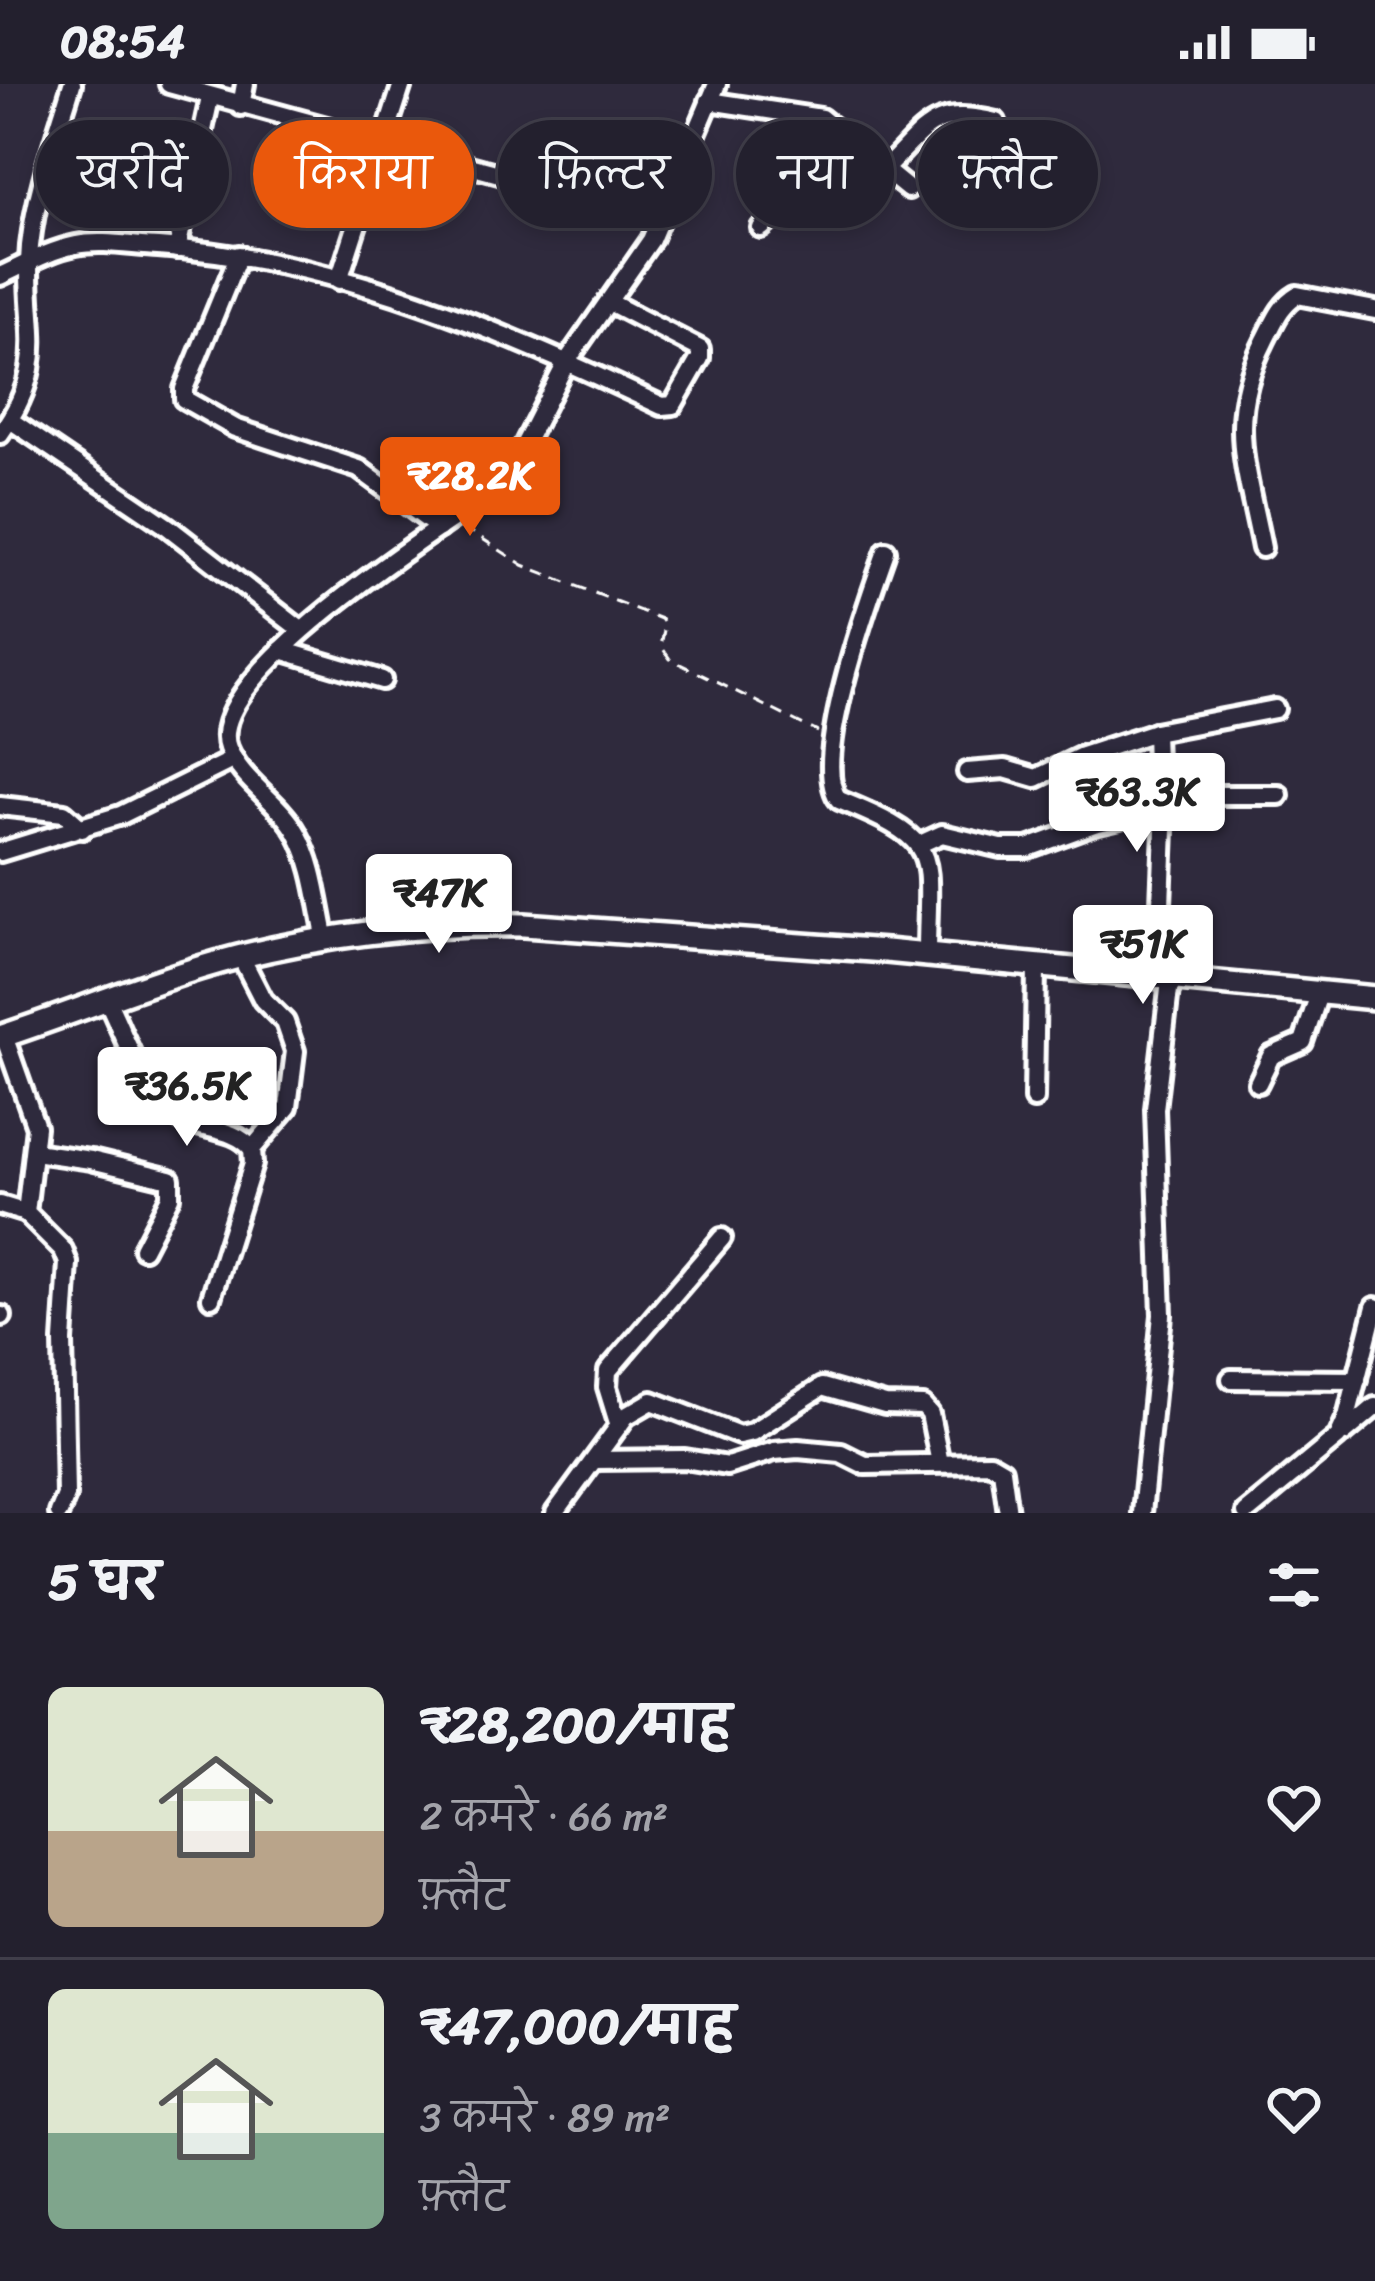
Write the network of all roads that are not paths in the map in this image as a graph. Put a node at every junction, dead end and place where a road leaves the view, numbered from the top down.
1 (72, 84) edge
2 (169, 84) edge
3 (245, 84) edge
4 (402, 84) edge
5 (712, 90) edge
6 (210, 98) junction
7 (241, 106) junction
8 (295, 120) edge
9 (391, 120) edge
10 (701, 120) edge
11 (821, 120) edge
12 (937, 120) edge
13 (988, 120) edge
14 (918, 138) edge
15 (894, 161) edge
16 (894, 178) edge
17 (908, 189) dead end
18 (356, 228) edge
19 (657, 228) edge
20 (177, 249) junction
21 (238, 255) junction
22 (30, 263) junction
23 (0, 276) edge
24 (339, 280) junction
25 (609, 302) junction
26 (1375, 310) edge
27 (567, 362) junction
28 (0, 392) edge
29 (21, 399) junction
30 (5, 427) edge
31 (446, 524) junction
32 (1262, 548) dead end
33 (886, 551) dead end
34 (302, 630) junction
35 (281, 650) junction
36 (382, 680) dead end
37 (1275, 709) dead end
38 (1155, 732) junction
39 (233, 759) junction
40 (968, 772) dead end
41 (1280, 795) dead end
42 (0, 806) edge
43 (1160, 808) junction
44 (82, 829) junction
45 (920, 844) junction
46 (0, 852) edge
47 (326, 940) junction
48 (921, 955) junction
49 (241, 957) junction
50 (1036, 968) junction
51 (1164, 980) junction
52 (1319, 994) junction
53 (1375, 998) edge
54 (108, 1002) junction
55 (2, 1037) edge
56 (1258, 1083) dead end
57 (1034, 1099) dead end
58 (252, 1149) junction
59 (34, 1152) junction
60 (0, 1205) edge
61 (26, 1214) junction
62 (722, 1238) dead end
63 (143, 1249) dead end
64 (211, 1298) dead end
65 (1375, 1307) edge
66 (1371, 1346) edge
67 (1231, 1379) dead end
68 (1357, 1380) junction
69 (1375, 1407) edge
70 (619, 1426) junction
71 (752, 1432) junction
72 (1338, 1437) junction
73 (595, 1460) junction
74 (737, 1463) junction
75 (940, 1463) junction
76 (59, 1513) edge
77 (555, 1513) edge
78 (1008, 1513) edge
79 (1142, 1513) edge
80 (1246, 1513) edge

1 - 22 street
2 - 6 street
3 - 7 street
4 - 9 street
5 - 10 street
5 - 11 street
6 - 7 street
6 - 20 street
7 - 8 street
12 - 13 street
14 - 15 street
16 - 17 street
18 - 24 street
19 - 25 street
20 - 21 street
20 - 22 street
21 - 24 street
21 - 31 street
22 - 23 street
22 - 29 street
24 - 27 street
25 - 27 street
25 - 27 street
26 - 32 street
27 - 31 street
28 - 29 street
29 - 30 street
30 - 34 street
31 - 34 street
33 - 45 street
34 - 35 street
35 - 36 street
35 - 39 street
37 - 38 street
38 - 40 street
38 - 43 street
39 - 44 street
39 - 47 street
41 - 43 street
42 - 44 street
43 - 45 street
43 - 51 street
44 - 46 street
45 - 48 street
47 - 48 main road
47 - 49 main road
48 - 50 main road
49 - 54 main road
49 - 58 street
50 - 51 main road
50 - 57 street
51 - 52 main road
51 - 79 street
52 - 53 main road
52 - 56 street
54 - 55 main road
54 - 58 street
55 - 59 street
58 - 64 street
59 - 61 street
59 - 63 street
60 - 61 street
61 - 76 street
62 - 70 street
65 - 66 street
66 - 68 street
67 - 68 street
68 - 72 street
69 - 72 street
70 - 71 street
70 - 73 street
71 - 74 street
71 - 75 street
72 - 80 street
73 - 74 street
73 - 77 street
74 - 75 street
75 - 78 street

